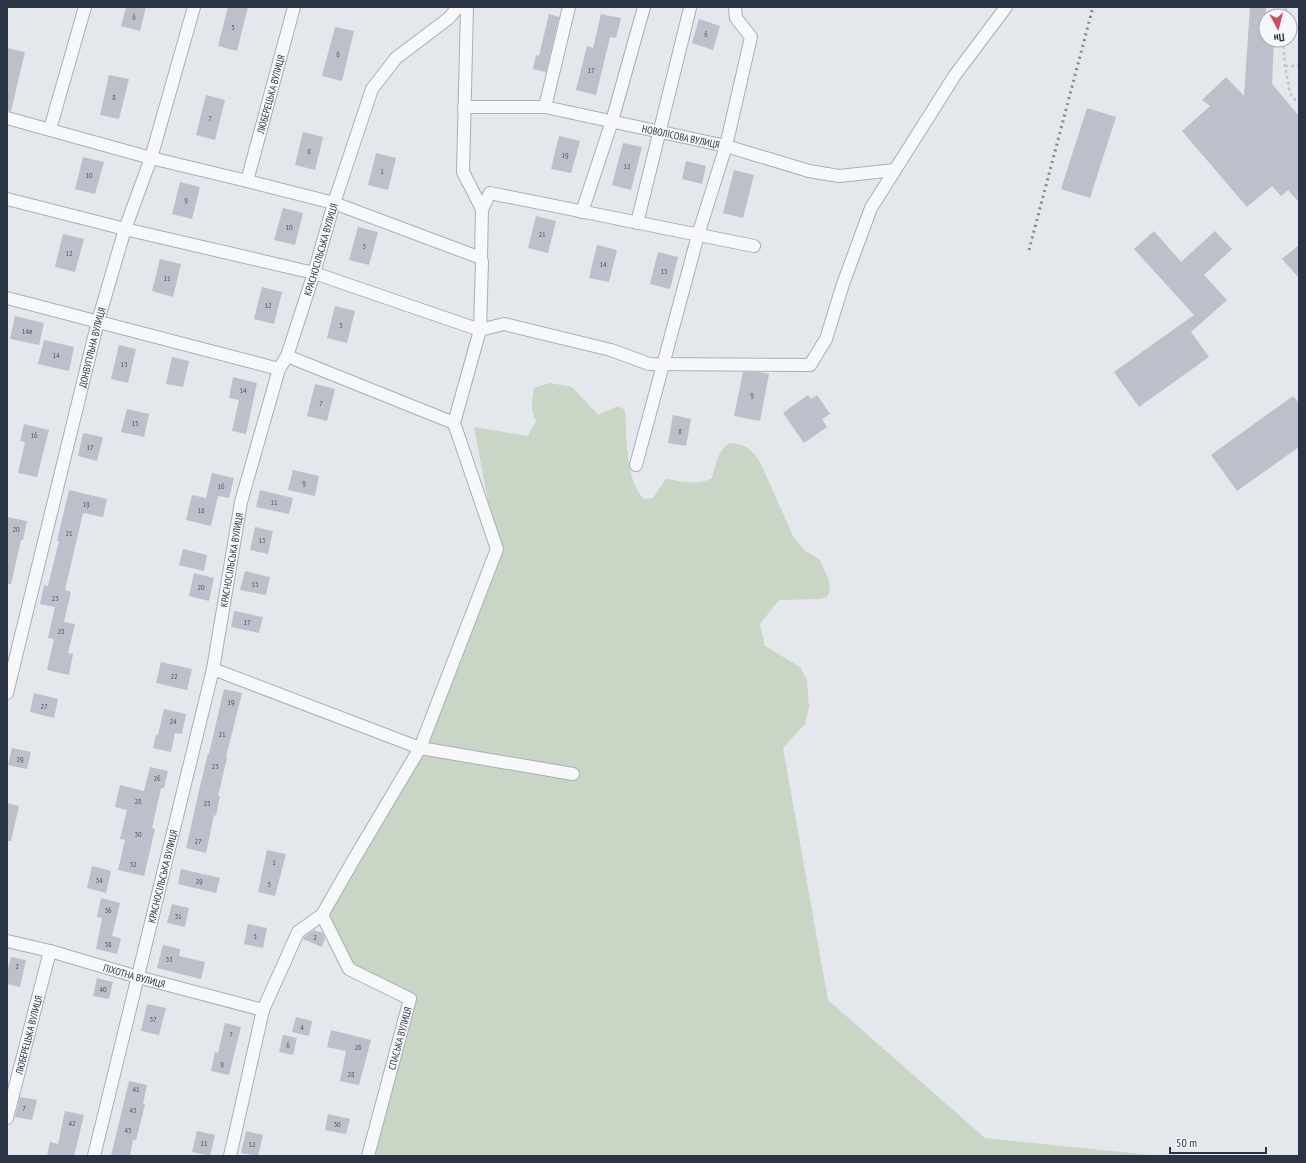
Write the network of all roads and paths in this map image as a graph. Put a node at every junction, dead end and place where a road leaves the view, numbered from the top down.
1 (85, 7) edge
2 (194, 7) edge
3 (294, 7) edge
4 (458, 7) edge
5 (467, 7) edge
6 (569, 7) edge
7 (644, 7) edge
8 (735, 7) edge
9 (1006, 7) edge
10 (690, 8) dead end
11 (1284, 48) edge
12 (1285, 66) junction
13 (1299, 66) edge
14 (1299, 103) edge
15 (464, 107) junction
16 (545, 107) junction
17 (7, 118) edge
18 (612, 122) junction
19 (50, 129) junction
20 (660, 132) junction
21 (726, 146) junction
22 (151, 158) junction
23 (895, 170) junction
24 (247, 181) junction
25 (7, 199) edge
26 (334, 203) junction
27 (482, 209) junction
28 (582, 212) junction
29 (637, 223) junction
30 (125, 230) junction
31 (698, 235) junction
32 (754, 246) dead end
33 (480, 258) junction
34 (314, 273) junction
35 (7, 298) edge
36 (98, 321) junction
37 (480, 330) junction
38 (287, 356) junction
39 (279, 369) junction
40 (454, 423) junction
41 (636, 465) dead end
42 (213, 669) junction
43 (7, 693) edge
44 (420, 748) junction
45 (573, 774) dead end
46 (322, 915) junction
47 (7, 941) edge
48 (50, 951) junction
49 (138, 977) junction
50 (262, 1010) junction
51 (7, 1118) edge
52 (94, 1156) edge
53 (230, 1156) edge
54 (368, 1156) edge

1 - 19 street
2 - 22 street, ДОНВУГІЛЬНА ВУЛИЦЯ
3 - 24 street, ЛЮБЕРЕЦЬКА ВУЛИЦЯ
4 - 26 street, КРАСНОСІЛЬСЬКА ВУЛИЦЯ
5 - 15 street
6 - 16 street
7 - 18 street
8 - 21 street
9 - 23 street
10 - 20 street
11 - 12 path
12 - 13 path
12 - 14 path
15 - 16 street, НОВОЛІСОВА ВУЛИЦЯ
15 - 27 street
16 - 18 street, НОВОЛІСОВА ВУЛИЦЯ
17 - 19 street
18 - 20 street, НОВОЛІСОВА ВУЛИЦЯ
18 - 28 street
19 - 22 street
20 - 21 street, НОВОЛІСОВА ВУЛИЦЯ
20 - 29 street
21 - 23 street, НОВОЛІСОВА ВУЛИЦЯ
21 - 31 street
22 - 24 street
22 - 30 street, ДОНВУГІЛЬНА ВУЛИЦЯ
23 - 37 street
24 - 26 street
25 - 30 street
26 - 33 street
26 - 34 street, КРАСНОСІЛЬСЬКА ВУЛИЦЯ
27 - 28 street
27 - 33 street
28 - 29 street
29 - 31 street
30 - 34 street
30 - 36 street, ДОНВУГІЛЬНА ВУЛИЦЯ
31 - 32 street
31 - 41 street
33 - 37 street
34 - 37 street
34 - 38 street, КРАСНОСІЛЬСЬКА ВУЛИЦЯ
35 - 36 street
36 - 39 street
36 - 43 street, ДОНВУГІЛЬНА ВУЛИЦЯ
37 - 40 street
38 - 39 street, КРАСНОСІЛЬСЬКА ВУЛИЦЯ
38 - 40 street
39 - 42 street, КРАСНОСІЛЬСЬКА ВУЛИЦЯ
40 - 44 street
42 - 44 street
42 - 49 street, КРАСНОСІЛЬСЬКА ВУЛИЦЯ
44 - 45 street
44 - 46 street
46 - 50 street
46 - 54 street, СПАСЬКА ВУЛИЦЯ
47 - 48 street, ПІХОТНА ВУЛИЦЯ
48 - 49 street, ПІХОТНА ВУЛИЦЯ
48 - 51 street, ЛЮБЕРЕЦЬКА ВУЛИЦЯ
49 - 50 street, ПІХОТНА ВУЛИЦЯ
49 - 52 street, КРАСНОСІЛЬСЬКА ВУЛИЦЯ
50 - 53 street

